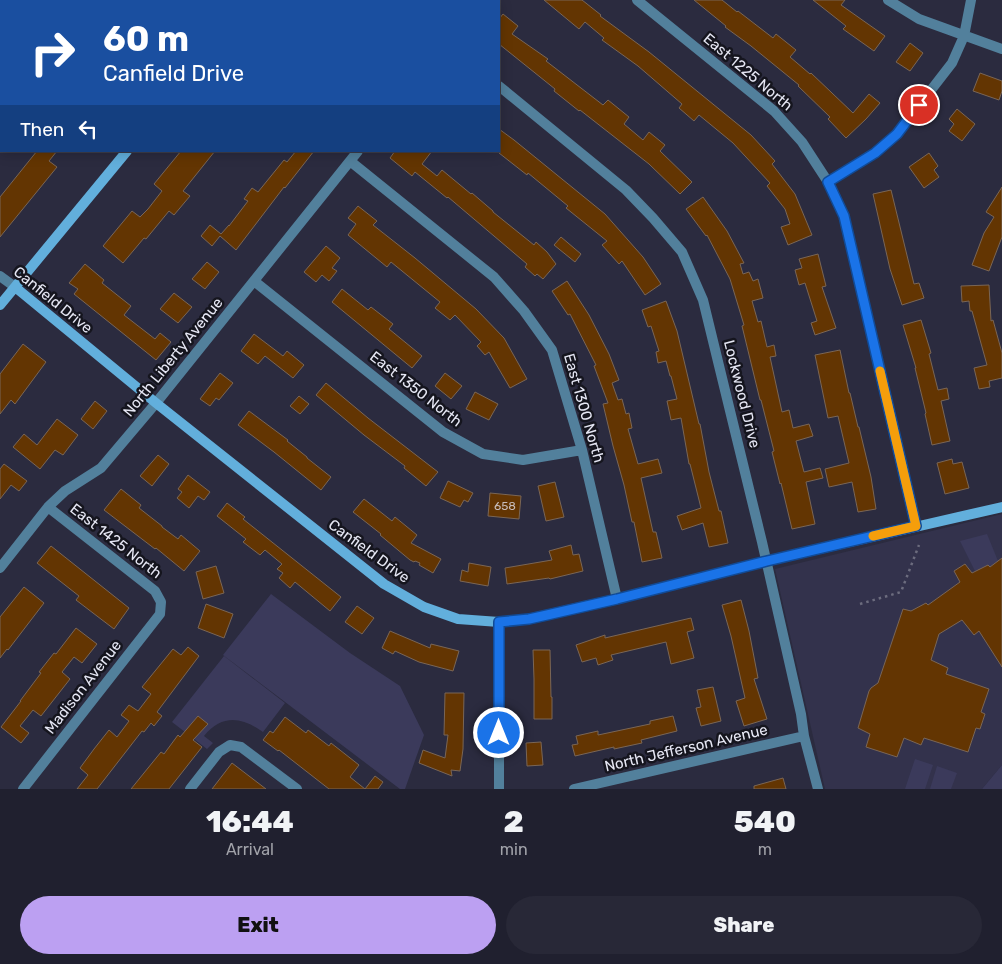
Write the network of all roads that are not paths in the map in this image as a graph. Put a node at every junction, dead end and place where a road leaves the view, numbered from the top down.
1 (637, 0) edge
2 (888, 0) edge
3 (971, 0) edge
4 (964, 36) junction
5 (1002, 49) edge
6 (500, 87) edge
7 (125, 152) edge
8 (357, 152) edge
9 (350, 161) junction
10 (828, 182) junction
11 (0, 276) edge
12 (254, 281) junction
13 (15, 287) junction
14 (0, 305) edge
15 (156, 403) junction
16 (582, 450) junction
17 (48, 507) junction
18 (1002, 507) edge
19 (916, 526) junction
20 (767, 561) junction
21 (0, 568) edge
22 (617, 599) junction
23 (161, 602) joint
24 (499, 622) junction
25 (804, 736) junction
26 (23, 789) edge
27 (190, 789) edge
28 (297, 789) edge
29 (499, 789) edge
30 (574, 789) edge
31 (818, 789) edge

1 - 10 street, East 1225 North
2 - 4 street
3 - 4 street
4 - 5 street
4 - 10 street
6 - 20 street, Lockwood Drive
7 - 13 street
8 - 9 street, North Liberty Avenue
9 - 12 street, North Liberty Avenue
9 - 16 street, East 1300 North
10 - 19 street, East 1225 North
11 - 13 street, Canfield Drive
12 - 15 street, North Liberty Avenue
12 - 16 street, East 1350 North
13 - 14 street
13 - 15 street, Canfield Drive
15 - 17 street, North Liberty Avenue
15 - 24 street, Canfield Drive
16 - 22 street, East 1300 North
17 - 21 street, North Liberty Avenue
17 - 23 street, East 1425 North
18 - 19 street, Canfield Drive
19 - 20 street, Canfield Drive
20 - 22 street, Canfield Drive
20 - 25 street, Lockwood Drive
22 - 24 street, Canfield Drive
23 - 26 street, Madison Avenue
24 - 29 street
25 - 30 street, North Jefferson Avenue
25 - 31 street, Lockwood Drive
27 - 28 street

